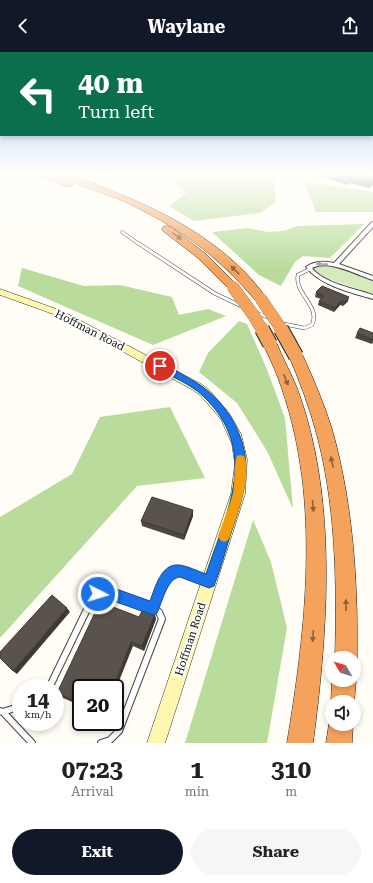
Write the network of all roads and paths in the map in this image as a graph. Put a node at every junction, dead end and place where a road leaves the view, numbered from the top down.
1 (123, 206) edge
2 (142, 206) edge
3 (373, 224) edge
4 (122, 232) dead end
5 (366, 232) junction
6 (373, 234) edge
7 (336, 265) junction
8 (310, 269) junction
9 (373, 278) edge
10 (0, 292) edge
11 (373, 298) edge
12 (209, 581) junction
13 (153, 608) junction
14 (346, 651) edge
15 (53, 679) edge
16 (12, 709) edge
17 (2, 712) edge
18 (340, 731) edge
19 (32, 743) edge
20 (101, 743) edge
21 (156, 743) edge
22 (300, 743) edge
23 (339, 743) edge

1 -> 22 highway, bridge
14 -> 2 highway, bridge
3 - 5 street
4 - 8 lane
5 - 6 street
5 - 7 street
7 -> 8 street
7 - 9 street
8 - 11 street
10 - 12 street, Hoffman Road
12 - 13 lane
12 - 21 street, Hoffman Road
13 - 15 lane
13 - 20 lane
16 - 17 lane
17 - 19 lane
18 - 23 highway

